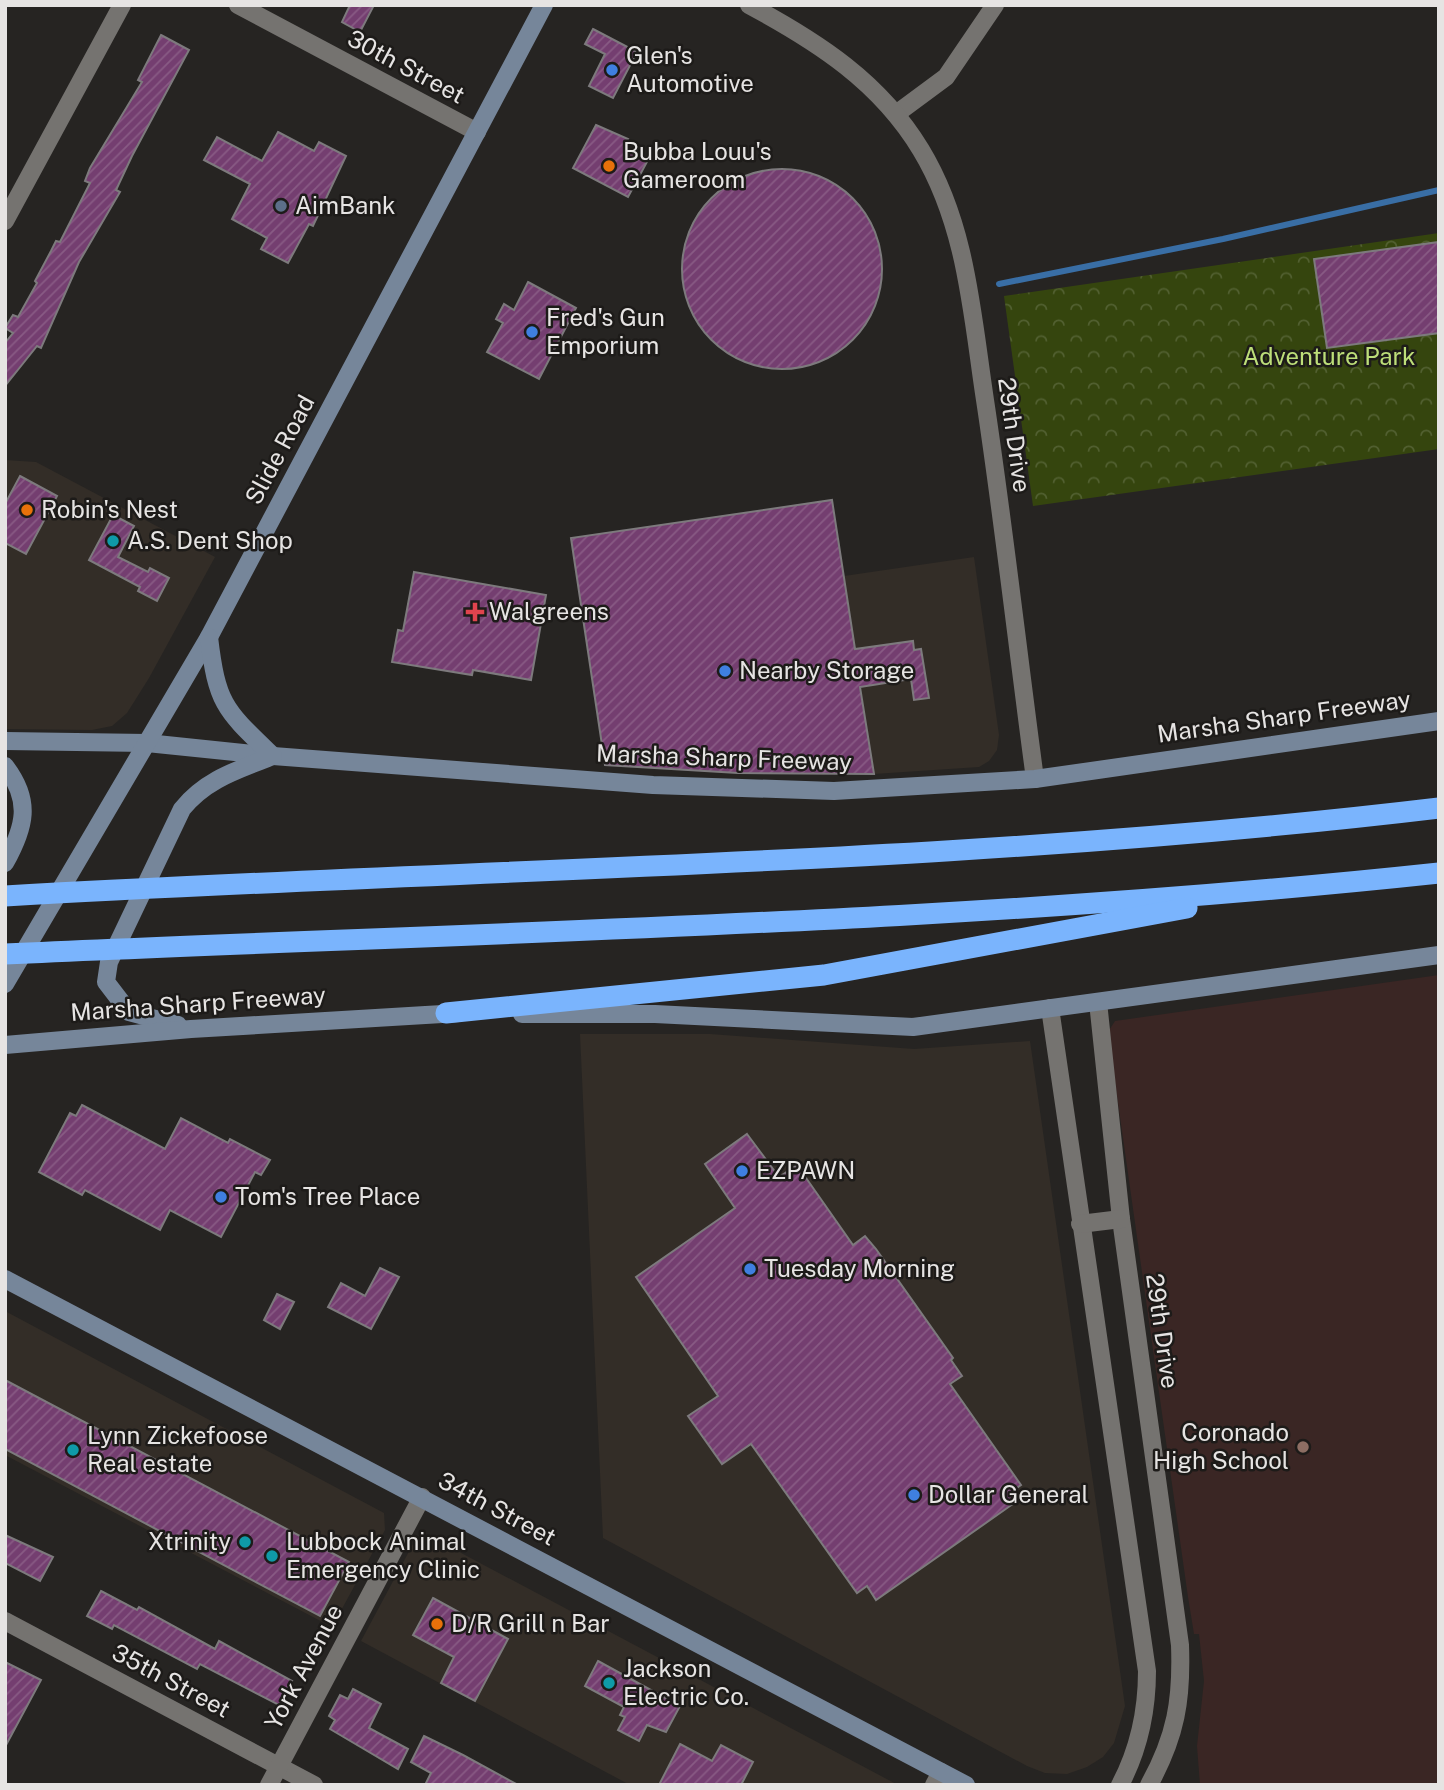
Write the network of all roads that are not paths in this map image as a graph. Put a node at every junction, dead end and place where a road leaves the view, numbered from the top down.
1 (122, 5) edge
2 (238, 5) edge
3 (544, 5) edge
4 (749, 5) edge
5 (995, 5) edge
6 (896, 114) junction
7 (477, 132) junction
8 (8, 211) edge
9 (209, 637) junction
10 (1439, 720) edge
11 (5, 741) edge
12 (147, 743) junction
13 (273, 756) junction
14 (5, 766) edge
15 (1035, 779) junction
16 (1439, 808) edge
17 (5, 863) edge
18 (1439, 873) edge
19 (1286, 890) junction
20 (5, 895) edge
21 (5, 954) edge
22 (1439, 955) edge
23 (5, 984) edge
24 (1098, 1002) junction
25 (1050, 1008) junction
26 (446, 1013) junction
27 (191, 1029) junction
28 (5, 1045) edge
29 (1121, 1219) junction
30 (1080, 1224) junction
31 (5, 1279) edge
32 (422, 1497) junction
33 (5, 1621) edge
34 (279, 1766) junction
35 (937, 1779) edge
36 (269, 1785) edge
37 (314, 1785) edge
38 (966, 1785) edge
39 (1120, 1785) edge
40 (1149, 1785) edge

1 - 8 street
2 - 7 street, 30th Street
3 - 7 main road, Slide Road
4 - 6 street, 29th Drive
5 - 6 street
6 - 15 street, 29th Drive
7 - 9 main road, Slide Road
9 - 12 main road, Slide Road
9 - 13 main road
10 - 15 main road, Marsha Sharp Freeway
11 - 12 main road, Marsha Sharp Freeway
12 - 13 main road, Marsha Sharp Freeway
12 - 23 main road, Slide Road
13 - 15 main road, Marsha Sharp Freeway
13 - 27 main road
14 - 17 main road
16 - 20 highway
18 - 19 highway
19 - 21 highway
19 - 26 highway
22 - 24 main road, Marsha Sharp Freeway
24 - 25 main road, Marsha Sharp Freeway
24 - 29 street, 29th Drive
25 - 26 main road, Marsha Sharp Freeway
25 - 30 street
26 - 27 main road, Marsha Sharp Freeway
27 - 28 main road, Marsha Sharp Freeway
29 - 30 street
29 - 40 street, 29th Drive
30 - 39 street
31 - 32 main road, 34th Street
32 - 34 street, York Avenue
32 - 35 main road, 34th Street
33 - 34 street, 35th Street
34 - 36 street, York Avenue
34 - 37 street, 35th Street
35 - 38 main road, 34th Street

